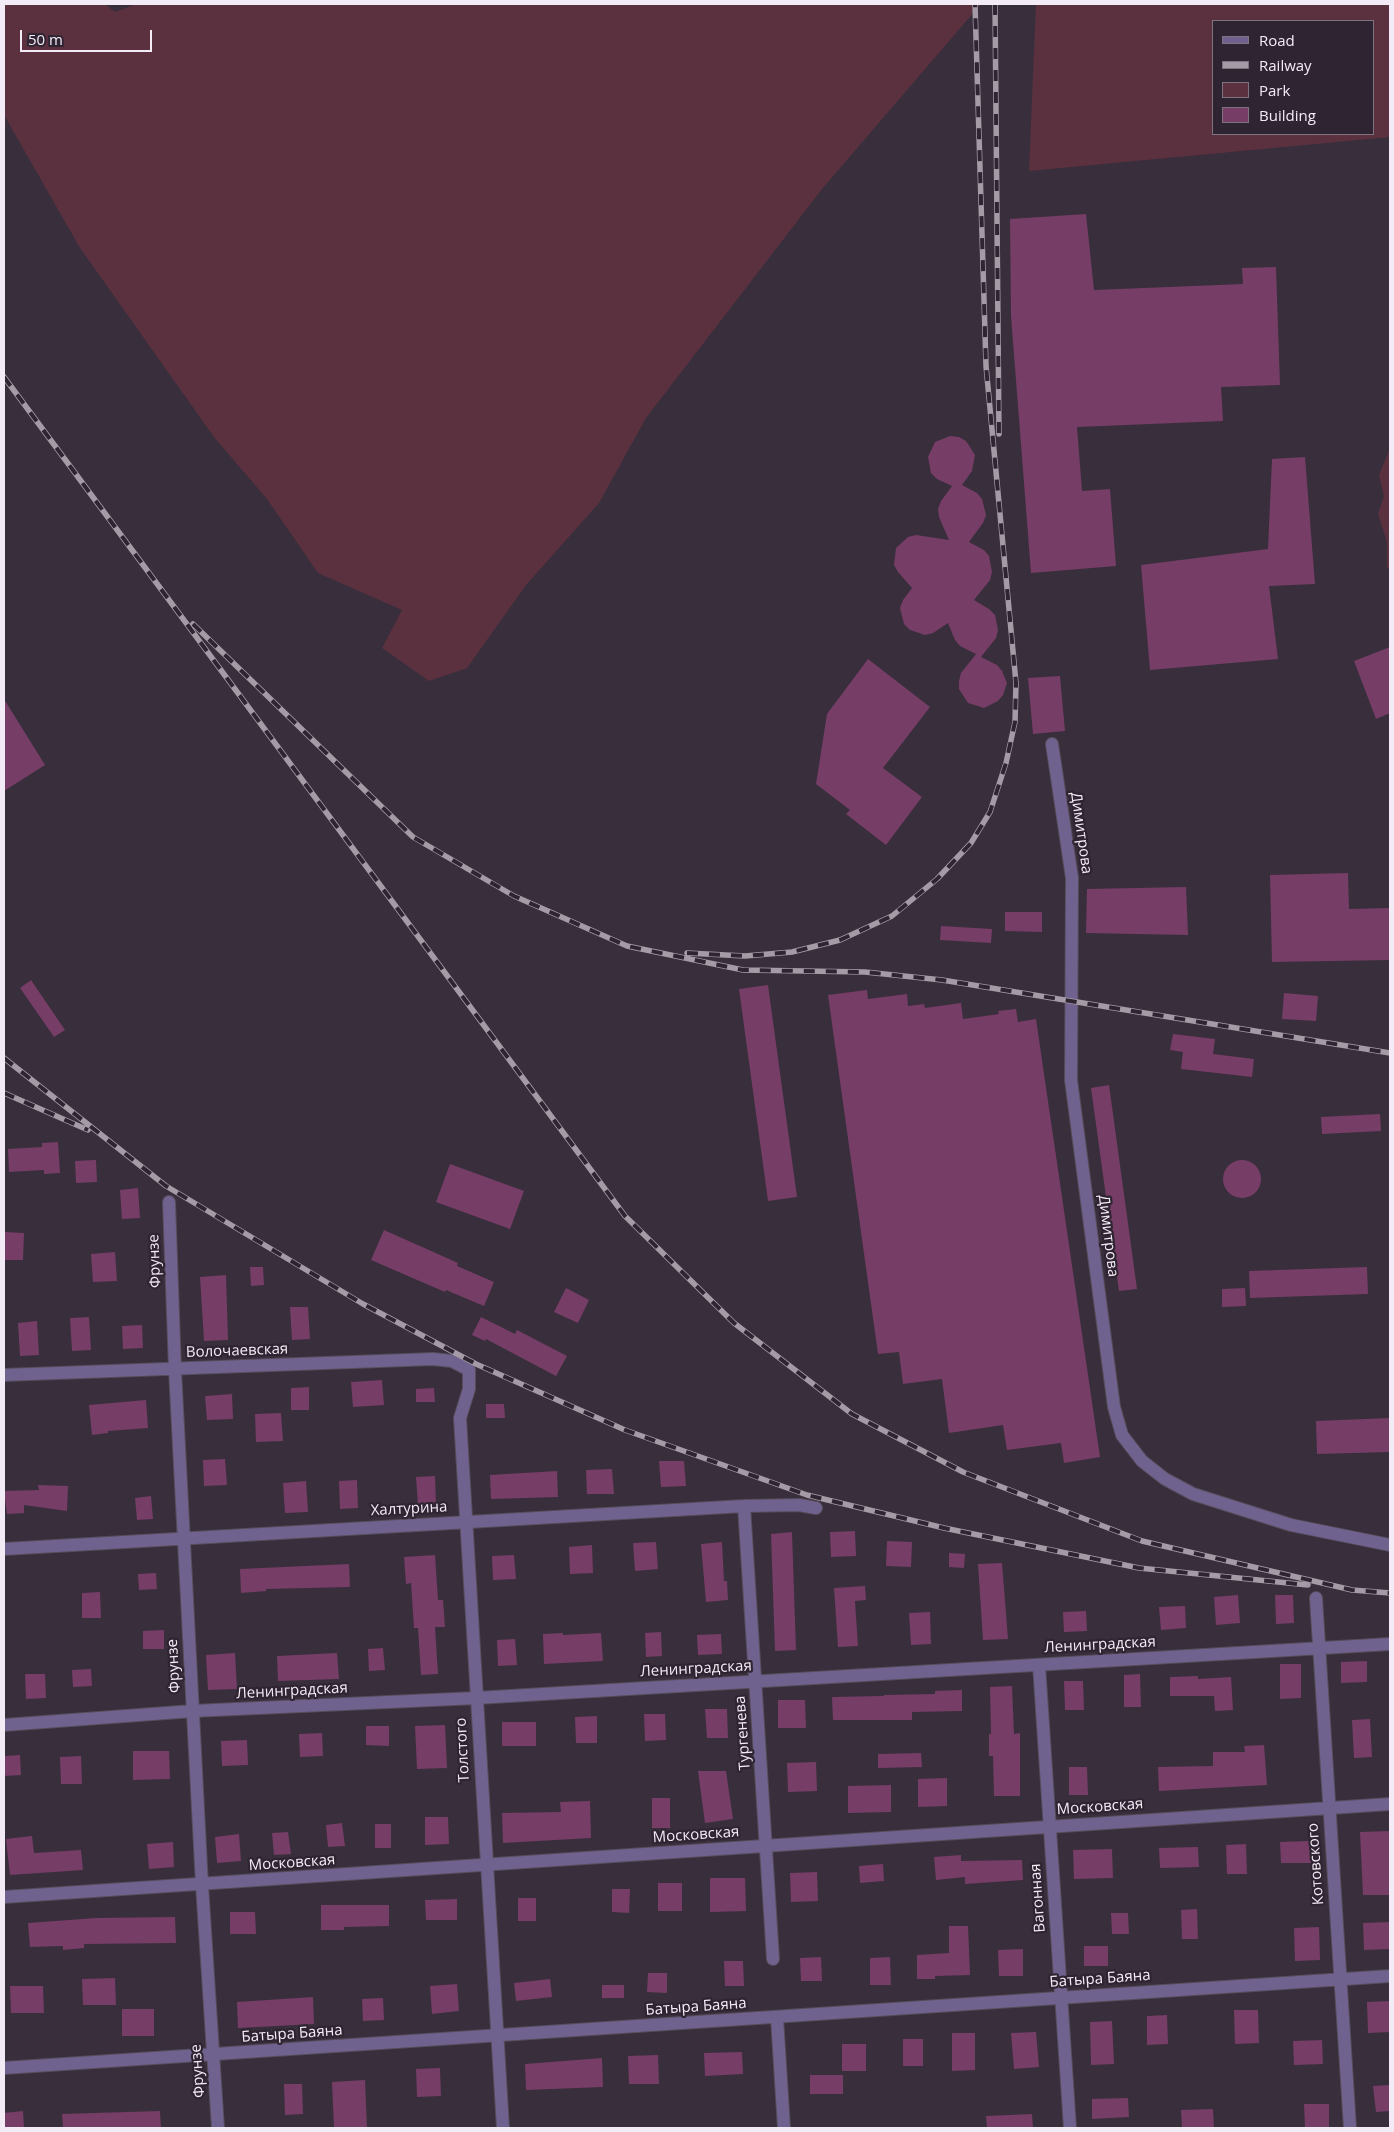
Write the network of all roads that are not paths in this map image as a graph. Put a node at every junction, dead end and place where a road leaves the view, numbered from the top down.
1 (1052, 744) dead end
2 (168, 1202) dead end
3 (175, 1370) junction
4 (469, 1370) joint
5 (4, 1376) edge
6 (744, 1506) junction
7 (816, 1508) dead end
8 (465, 1522) junction
9 (184, 1538) junction
10 (1390, 1545) edge
11 (4, 1549) edge
12 (1316, 1598) dead end
13 (1390, 1644) edge
14 (1319, 1648) junction
15 (1039, 1665) junction
16 (756, 1682) junction
17 (476, 1698) junction
18 (193, 1712) junction
19 (4, 1725) edge
20 (1390, 1804) edge
21 (1329, 1808) junction
22 (1050, 1827) junction
23 (766, 1846) junction
24 (486, 1865) junction
25 (202, 1885) junction
26 (4, 1897) edge
27 (773, 1959) dead end
28 (1390, 1976) edge
29 (1340, 1979) junction
30 (1061, 1998) junction
31 (777, 2018) junction
32 (497, 2037) junction
33 (213, 2056) junction
34 (4, 2068) edge
35 (218, 2128) edge
36 (503, 2128) edge
37 (784, 2128) edge
38 (1070, 2128) edge
39 (1350, 2128) edge

1 - 10 street, Димитрова
2 - 3 street, Фрунзе
3 - 4 street, Волочаевская
3 - 5 street, Волочаевская
3 - 9 street, Фрунзе
4 - 8 street, Толстого
6 - 7 street, Халтурина
6 - 8 street, Халтурина
6 - 16 street, Тургенева
8 - 9 street, Халтурина
8 - 17 street, Толстого
9 - 11 street, Халтурина
9 - 18 street, Фрунзе
12 - 14 street, Котовского
13 - 14 street, Ленинградская
14 - 15 street, Ленинградская
14 - 21 street, Котовского
15 - 16 street, Ленинградская
15 - 22 street, Вагонная
16 - 17 street, Ленинградская
16 - 23 street, Тургенева
17 - 18 street, Ленинградская
17 - 24 street, Толстого
18 - 19 street, Ленинградская
18 - 25 street, Фрунзе
20 - 21 street, Московская
21 - 22 street, Московская
21 - 29 street, Котовского
22 - 23 street, Московская
22 - 30 street, Вагонная
23 - 24 street, Московская
23 - 27 street, Тургенева
24 - 25 street, Московская
24 - 32 street, Толстого
25 - 26 street, Московская
25 - 33 street, Фрунзе
28 - 29 street, Батыра Баяна
29 - 30 street, Батыра Баяна
29 - 39 street, Котовского
30 - 31 street, Батыра Баяна
30 - 38 street, Вагонная
31 - 32 street, Батыра Баяна
31 - 37 street
32 - 33 street, Батыра Баяна
32 - 36 street, Толстого
33 - 34 street, Батыра Баяна
33 - 35 street, Фрунзе

